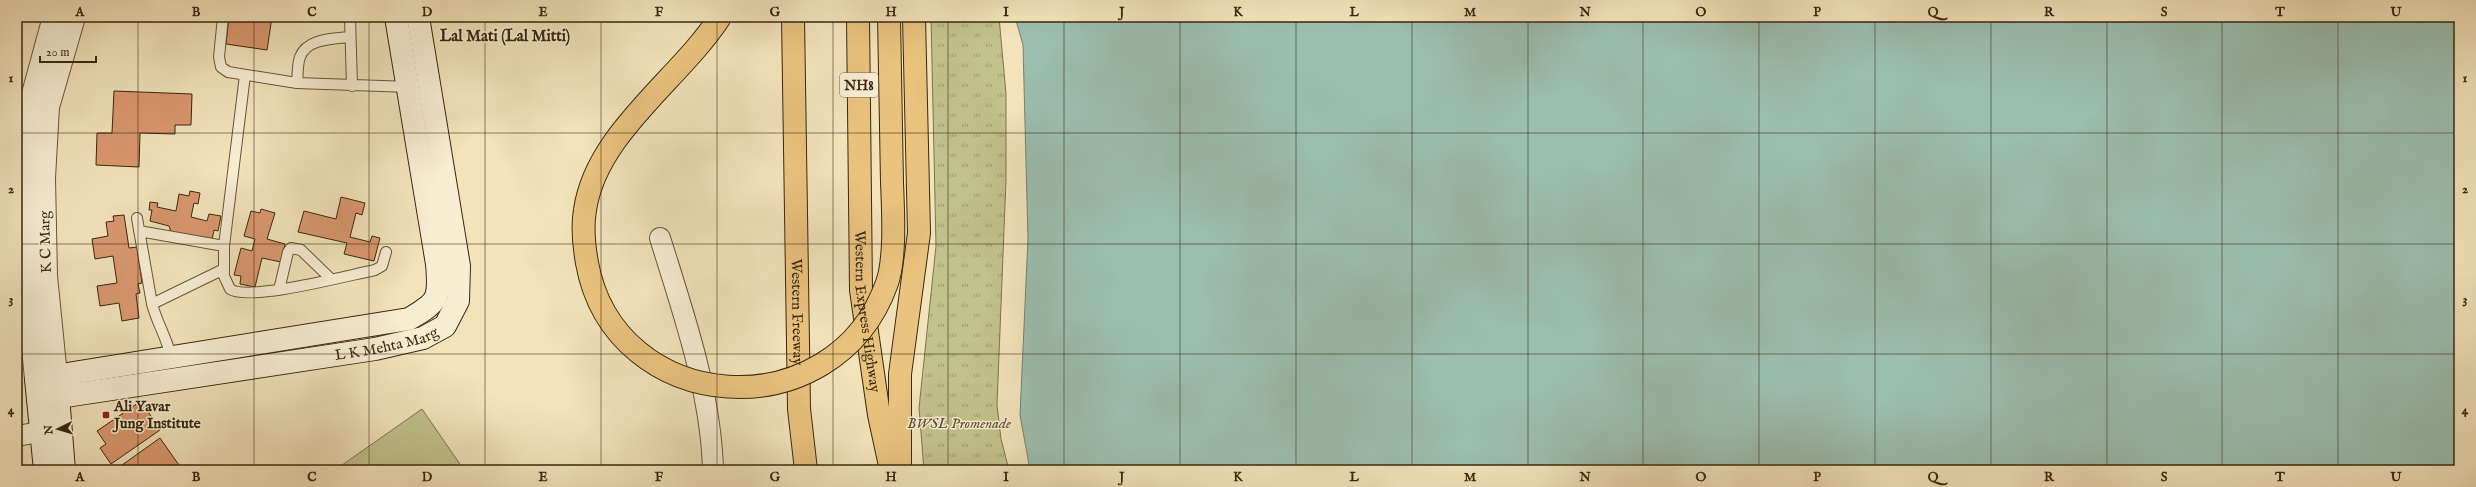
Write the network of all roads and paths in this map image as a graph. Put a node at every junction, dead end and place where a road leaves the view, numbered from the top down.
1 (54, 17) edge
2 (74, 17) edge
3 (223, 17) edge
4 (350, 17) edge
5 (396, 17) edge
6 (418, 17) edge
7 (720, 17) edge
8 (793, 17) edge
9 (858, 17) edge
10 (889, 17) edge
11 (914, 17) edge
12 (350, 38) junction
13 (245, 75) junction
14 (297, 83) junction
15 (429, 84) junction
16 (352, 86) junction
17 (408, 87) junction
18 (32, 106) edge
19 (28, 178) edge
20 (137, 218) dead end
21 (140, 231) junction
22 (660, 238) dead end
23 (224, 246) junction
24 (386, 252) dead end
25 (224, 269) junction
26 (331, 279) junction
27 (30, 286) edge
28 (279, 290) junction
29 (152, 304) junction
30 (334, 331) junction
31 (202, 352) junction
32 (338, 355) junction
33 (171, 357) junction
34 (124, 365) junction
35 (204, 375) junction
36 (127, 387) junction
37 (47, 388) junction
38 (52, 429) junction
39 (17, 436) edge
40 (45, 470) edge
41 (64, 470) edge
42 (713, 470) edge
43 (806, 470) edge
44 (891, 470) edge
45 (901, 470) edge

1 - 18 main road, K C Marg
2 - 18 main road, K C Marg
3 - 13 lane
4 - 12 lane
5 - 17 main road, L K Mehta Marg
6 - 15 main road, L K Mehta Marg
7 - 10 highway, bridge
8 - 43 highway, Western Freeway
9 - 44 highway, Western Express Highway / NH8
11 - 45 highway
12 - 14 lane
12 - 16 lane
13 - 14 lane
13 - 23 lane
14 - 16 lane
15 - 17 lane
15 - 32 main road, L K Mehta Marg
16 - 17 lane
17 - 30 main road, L K Mehta Marg
18 - 19 main road, K C Marg
19 - 27 main road, K C Marg
20 - 21 lane
21 - 23 lane
21 - 29 lane
22 - 42 street
23 - 25 lane
24 - 26 lane
25 - 28 lane
25 - 29 lane
26 - 28 lane
26 - 28 lane
27 - 37 main road, K C Marg
29 - 33 lane
30 - 31 main road, L K Mehta Marg
30 - 32 main road
31 - 33 main road, L K Mehta Marg
31 - 35 main road
32 - 35 main road, L K Mehta Marg
33 - 34 main road, L K Mehta Marg
34 - 36 main road
34 - 37 main road, L K Mehta Marg
35 - 36 main road, L K Mehta Marg
36 - 37 main road, L K Mehta Marg
37 - 38 main road, K C Marg
38 - 39 street
38 - 40 main road, K C Marg
38 - 41 main road, K C Marg

